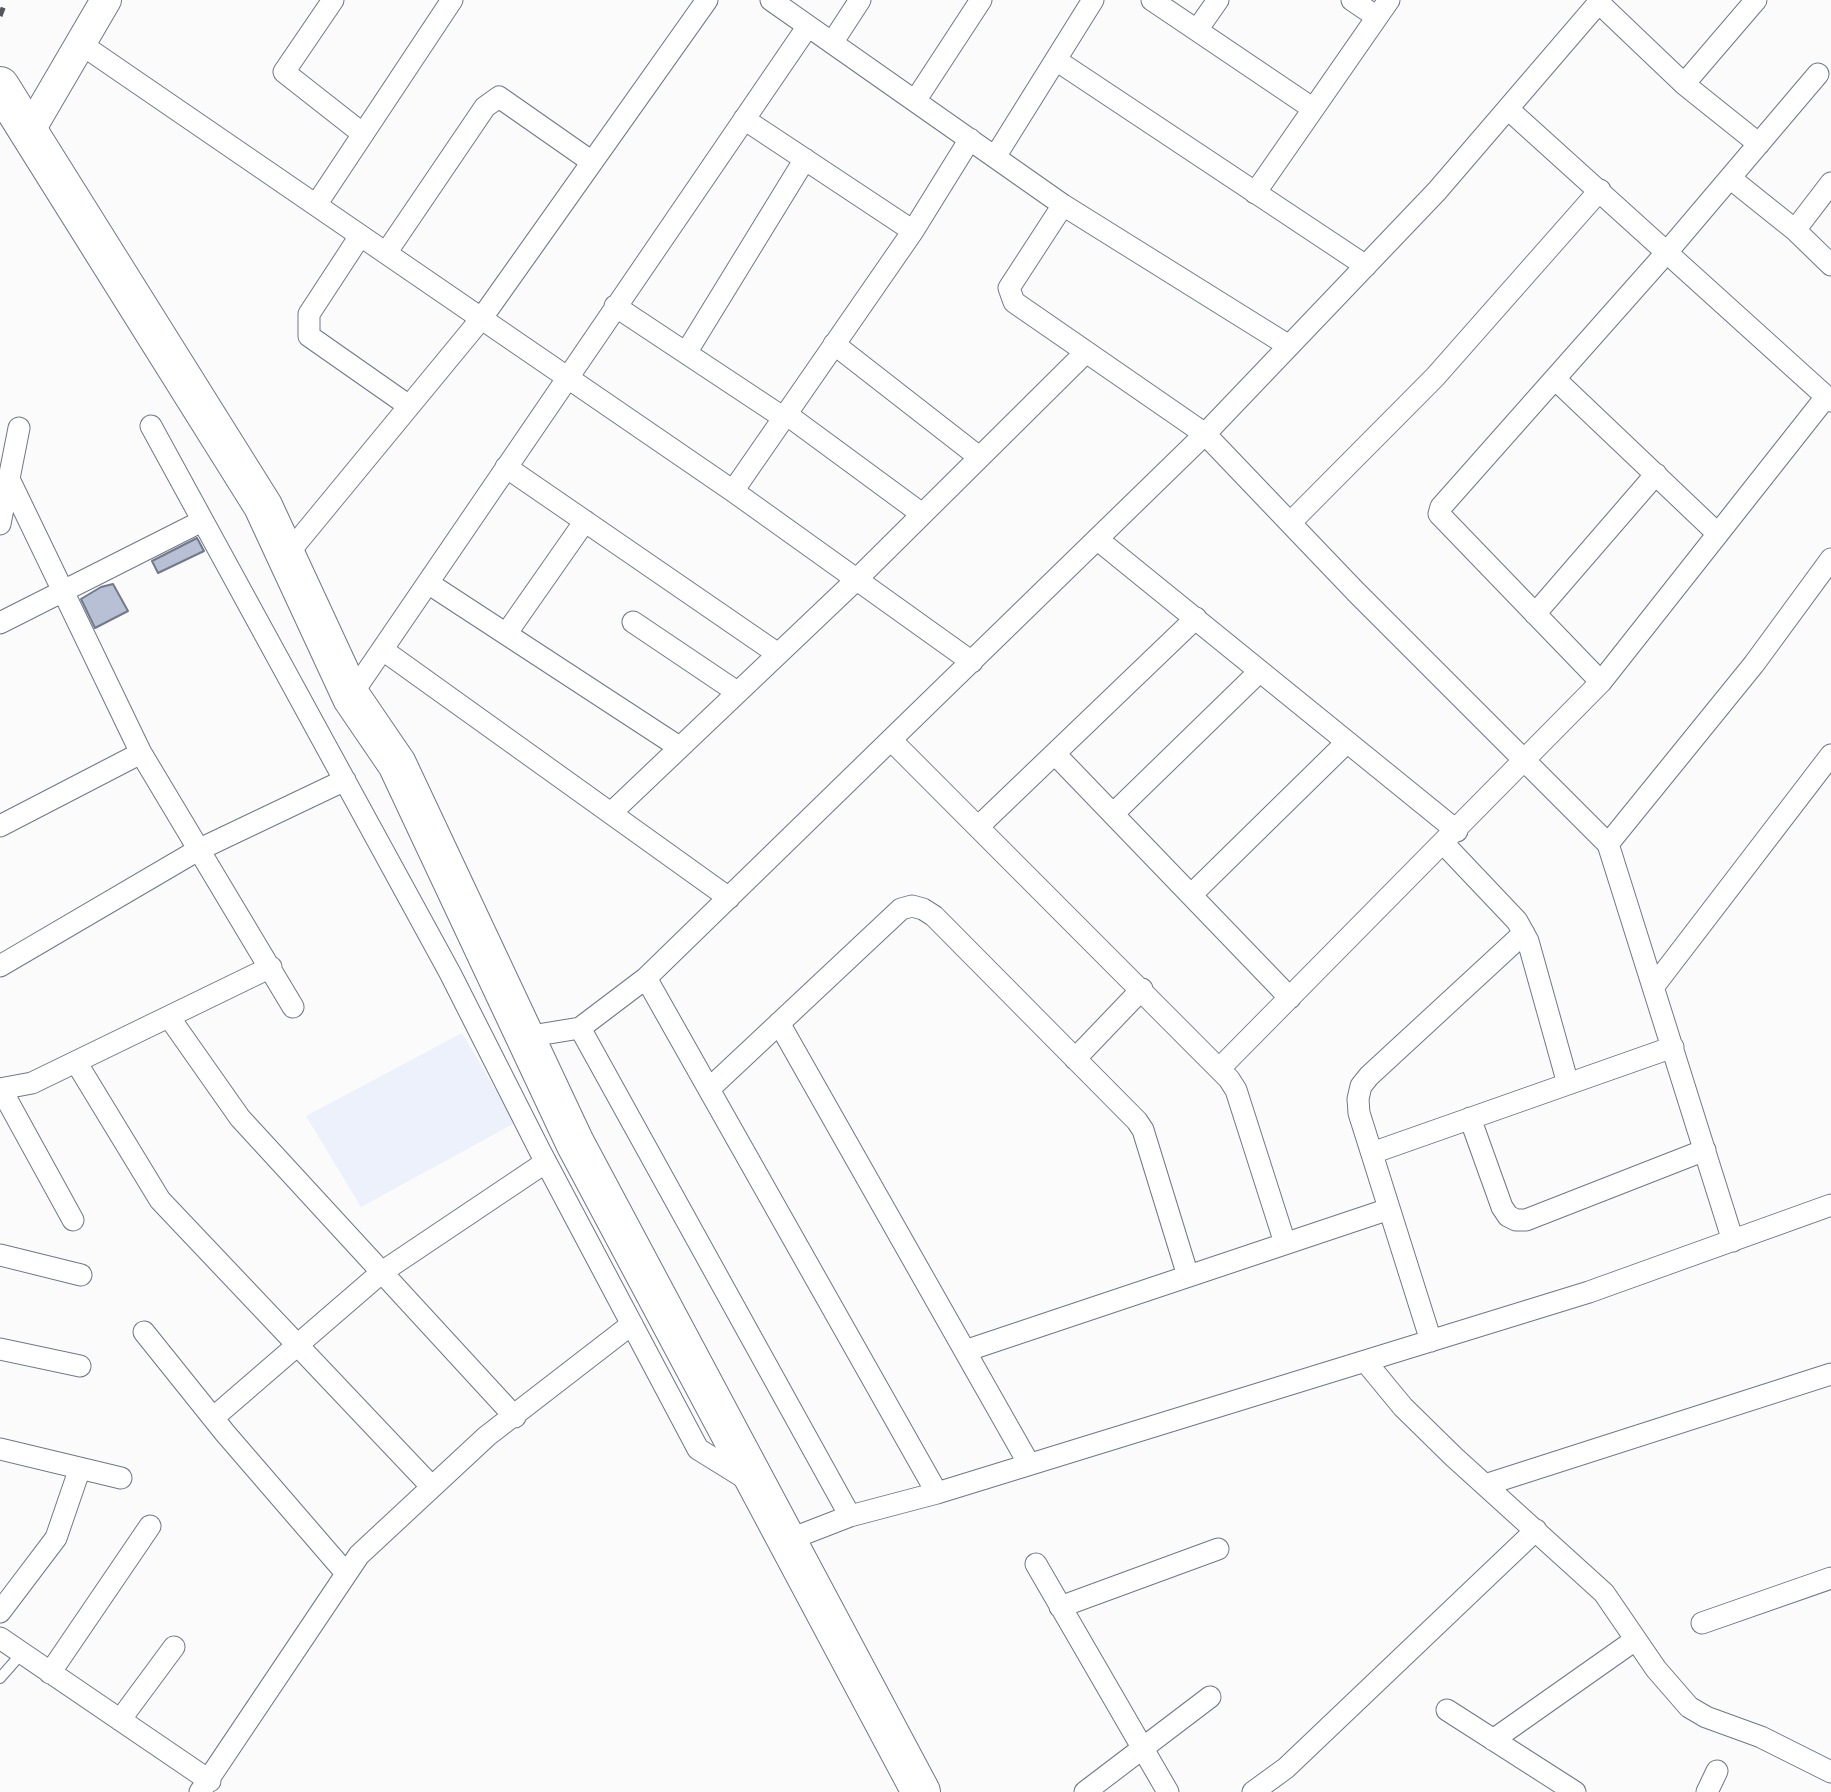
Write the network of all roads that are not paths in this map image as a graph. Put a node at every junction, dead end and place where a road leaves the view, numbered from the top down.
1 (106, 0) edge
2 (333, 0) edge
3 (452, 0) edge
4 (707, 0) edge
5 (771, 0) edge
6 (860, 0) edge
7 (981, 0) edge
8 (1093, 0) edge
9 (1152, 0) edge
10 (1218, 0) edge
11 (1352, 0) edge
12 (1756, 0) edge
13 (1600, 1) edge
14 (1383, 8) edge
15 (808, 26) junction
16 (1197, 30) junction
17 (832, 43) junction
18 (81, 44) junction
19 (1056, 60) junction
20 (1818, 74) dead end
21 (1684, 84) junction
22 (0, 86) edge
23 (915, 101) junction
24 (1312, 108) junction
25 (1508, 109) junction
26 (744, 119) junction
27 (30, 130) junction
28 (363, 134) junction
29 (970, 139) junction
30 (1759, 144) junction
31 (995, 157) junction
32 (805, 159) junction
33 (593, 162) junction
34 (1730, 178) junction
35 (1831, 183) edge
36 (1600, 190) junction
37 (1255, 192) junction
38 (316, 205) junction
39 (1063, 205) junction
40 (1795, 230) junction
41 (913, 231) junction
42 (360, 236) junction
43 (1667, 252) junction
44 (386, 253) junction
45 (1831, 265) edge
46 (1366, 266) junction
47 (615, 306) junction
48 (481, 319) junction
49 (834, 344) junction
50 (1289, 346) junction
51 (1086, 352) junction
52 (686, 353) junction
53 (566, 377) junction
54 (1555, 379) junction
55 (1829, 399) edge
56 (409, 406) junction
57 (785, 416) junction
58 (151, 426) dead end
59 (19, 428) dead end
60 (1205, 434) junction
61 (979, 457) junction
62 (506, 467) junction
63 (1656, 474) junction
64 (9, 479) junction
65 (733, 491) junction
66 (922, 514) junction
67 (202, 521) junction
68 (585, 522) junction
69 (1291, 522) junction
70 (0, 524) edge
71 (1718, 534) junction
72 (1097, 539) junction
73 (285, 557) junction
74 (1831, 559) edge
75 (855, 581) junction
76 (428, 583) junction
77 (62, 591) junction
78 (1535, 614) junction
79 (1196, 618) junction
80 (633, 622) dead end
81 (0, 623) edge
82 (506, 634) junction
83 (383, 650) junction
84 (778, 654) junction
85 (972, 662) junction
86 (1260, 671) junction
87 (1601, 682) junction
88 (358, 685) dead end
89 (737, 692) junction
90 (891, 740) junction
91 (1347, 741) junction
92 (679, 747) junction
93 (141, 752) junction
94 (1055, 754) junction
95 (1831, 755) edge
96 (1525, 762) junction
97 (345, 780) junction
98 (611, 813) junction
99 (1113, 814) junction
100 (0, 826) edge
101 (978, 827) junction
102 (1451, 837) junction
103 (1608, 844) junction
104 (198, 850) junction
105 (1191, 895) junction
106 (729, 898) junction
107 (1524, 933) junction
108 (0, 966) edge
109 (271, 967) junction
110 (646, 978) junction
111 (1654, 986) junction
112 (1142, 989) junction
113 (1290, 998) junction
114 (293, 1007) dead end
115 (169, 1017) junction
116 (779, 1023) junction
117 (580, 1028) junction
118 (525, 1037) junction
119 (1672, 1047) junction
120 (1075, 1059) junction
121 (75, 1062) junction
122 (1220, 1068) junction
123 (1568, 1084) junction
124 (0, 1089) edge
125 (709, 1089) junction
126 (1470, 1118) junction
127 (1705, 1150) junction
128 (1372, 1153) junction
129 (546, 1161) junction
130 (1831, 1205) edge
131 (1389, 1209) junction
132 (73, 1220) dead end
133 (1733, 1241) junction
134 (1285, 1243) junction
135 (0, 1255) edge
136 (382, 1272) junction
137 (81, 1275) dead end
138 (1188, 1276) junction
139 (632, 1324) junction
140 (144, 1332) dead end
141 (1430, 1341) junction
142 (298, 1345) junction
143 (0, 1349) edge
144 (965, 1351) junction
145 (1365, 1361) junction
146 (80, 1366) dead end
147 (1831, 1374) edge
148 (515, 1417) junction
149 (213, 1418) junction
150 (0, 1449) edge
151 (1029, 1464) junction
152 (80, 1468) junction
153 (121, 1478) dead end
154 (1485, 1485) junction
155 (432, 1487) junction
156 (759, 1487) junction
157 (937, 1493) junction
158 (850, 1516) junction
159 (150, 1525) dead end
160 (1536, 1530) junction
161 (788, 1540) junction
162 (1217, 1549) dead end
163 (1036, 1564) dead end
164 (345, 1572) junction
165 (1831, 1578) edge
166 (1060, 1607) junction
167 (0, 1612) edge
168 (1702, 1623) dead end
169 (0, 1638) edge
170 (1635, 1640) junction
171 (174, 1647) dead end
172 (22, 1653) junction
173 (50, 1673) junction
174 (0, 1678) edge
175 (1210, 1697) dead end
176 (1447, 1710) dead end
177 (120, 1720) junction
178 (1493, 1740) junction
179 (1142, 1749) junction
180 (1717, 1771) dead end
181 (1831, 1772) edge
182 (205, 1786) edge
183 (921, 1792) edge
184 (1085, 1792) edge
185 (1168, 1792) edge
186 (1253, 1792) edge
187 (1575, 1792) edge
188 (1707, 1792) edge

1 - 18 main road
2 - 28 street
3 - 28 street
4 - 33 street
5 - 15 street
6 - 17 street
7 - 23 street
8 - 19 street
9 - 16 street
10 - 16 street
11 - 14 street
12 - 21 street
13 - 21 street
13 - 25 street
14 - 24 street
15 - 17 street
15 - 26 street
16 - 24 street
17 - 23 street
18 - 27 main road
18 - 38 street
19 - 31 street
19 - 37 street
20 - 30 street
21 - 30 street
22 - 27 highway
23 - 29 street
24 - 37 street
25 - 36 street
25 - 46 street
26 - 32 street
26 - 47 street
27 - 73 highway
28 - 38 street
29 - 31 street
29 - 41 street
30 - 34 street
31 - 39 street
32 - 41 street
32 - 52 street
33 - 44 street
33 - 48 street
34 - 40 street
34 - 43 street
35 - 40 street
36 - 43 street
36 - 69 street
37 - 46 street
38 - 42 street
39 - 50 street
39 - 51 street
40 - 45 street
41 - 49 street
42 - 44 street
42 - 56 street
43 - 54 street
43 - 55 street
44 - 48 street
46 - 50 street
47 - 52 street
47 - 53 street
48 - 53 street
48 - 56 street
49 - 57 street
49 - 61 street
50 - 60 street
51 - 60 street
51 - 61 street
52 - 57 street
53 - 62 street
53 - 65 street
54 - 63 street
54 - 78 street
55 - 71 street
56 - 73 street
57 - 65 street
57 - 66 street
58 - 67 street
59 - 64 street
60 - 69 street
60 - 72 street
61 - 66 street
62 - 68 street
62 - 76 street
63 - 71 street
63 - 78 street
64 - 70 street
64 - 77 street
65 - 75 street
66 - 75 street
67 - 77 street
67 - 97 street
68 - 82 street
68 - 84 street
69 - 96 street
71 - 87 street
72 - 79 street
72 - 85 street
73 - 118 highway
74 - 103 street
75 - 84 street
75 - 85 street
76 - 82 street
76 - 83 street
77 - 81 street
77 - 93 street
78 - 87 street
79 - 86 street
79 - 94 street
80 - 89 street
82 - 92 street
83 - 88 street
83 - 98 street
84 - 89 street
85 - 90 street
86 - 91 street
86 - 99 street
87 - 96 street
89 - 92 street
90 - 101 street
90 - 106 street
91 - 102 street
91 - 105 street
92 - 98 street
93 - 100 street
93 - 104 street
94 - 99 street
94 - 101 street
95 - 111 street
96 - 102 street
96 - 103 street
97 - 104 street
97 - 129 street
98 - 106 street
99 - 105 street
101 - 112 street
102 - 107 street
102 - 113 street
103 - 111 street
104 - 108 street
104 - 109 street
105 - 113 street
106 - 110 street
107 - 123 street
107 - 128 street
109 - 114 street
109 - 115 street
110 - 117 street
110 - 125 street
111 - 119 street
112 - 120 street
112 - 122 street
113 - 122 street
115 - 121 street
115 - 136 street
116 - 120 street
116 - 125 street
116 - 144 street
117 - 118 street
117 - 158 street
118 - 156 highway
119 - 123 street
119 - 127 street
120 - 138 street
121 - 124 street
121 - 142 street
122 - 134 street
123 - 126 street
124 - 132 street
125 - 157 street
126 - 127 street
126 - 128 street
127 - 133 street
128 - 131 street
129 - 136 street
129 - 139 street
130 - 133 street
131 - 134 street
131 - 141 street
133 - 141 street
134 - 138 street
135 - 137 street
136 - 142 street
136 - 148 street
138 - 144 street
139 - 148 street
139 - 156 street
140 - 149 street
141 - 145 street
142 - 149 street
142 - 155 street
143 - 146 street
144 - 151 street
145 - 151 street
145 - 154 street
147 - 154 street
148 - 155 street
149 - 164 street
150 - 152 street
151 - 157 street
152 - 153 street
152 - 167 street
154 - 160 street
155 - 164 street
156 - 161 highway
157 - 158 street
158 - 161 street
159 - 173 street
160 - 170 street
160 - 186 street
161 - 183 highway
162 - 166 street
163 - 166 street
164 - 182 street
165 - 168 street
166 - 179 street
169 - 172 street
170 - 178 street
170 - 181 street
171 - 177 street
172 - 173 street
172 - 174 lane
173 - 177 street
175 - 179 street
176 - 178 street
177 - 182 street
178 - 187 street
179 - 184 street
179 - 185 street
180 - 188 street

